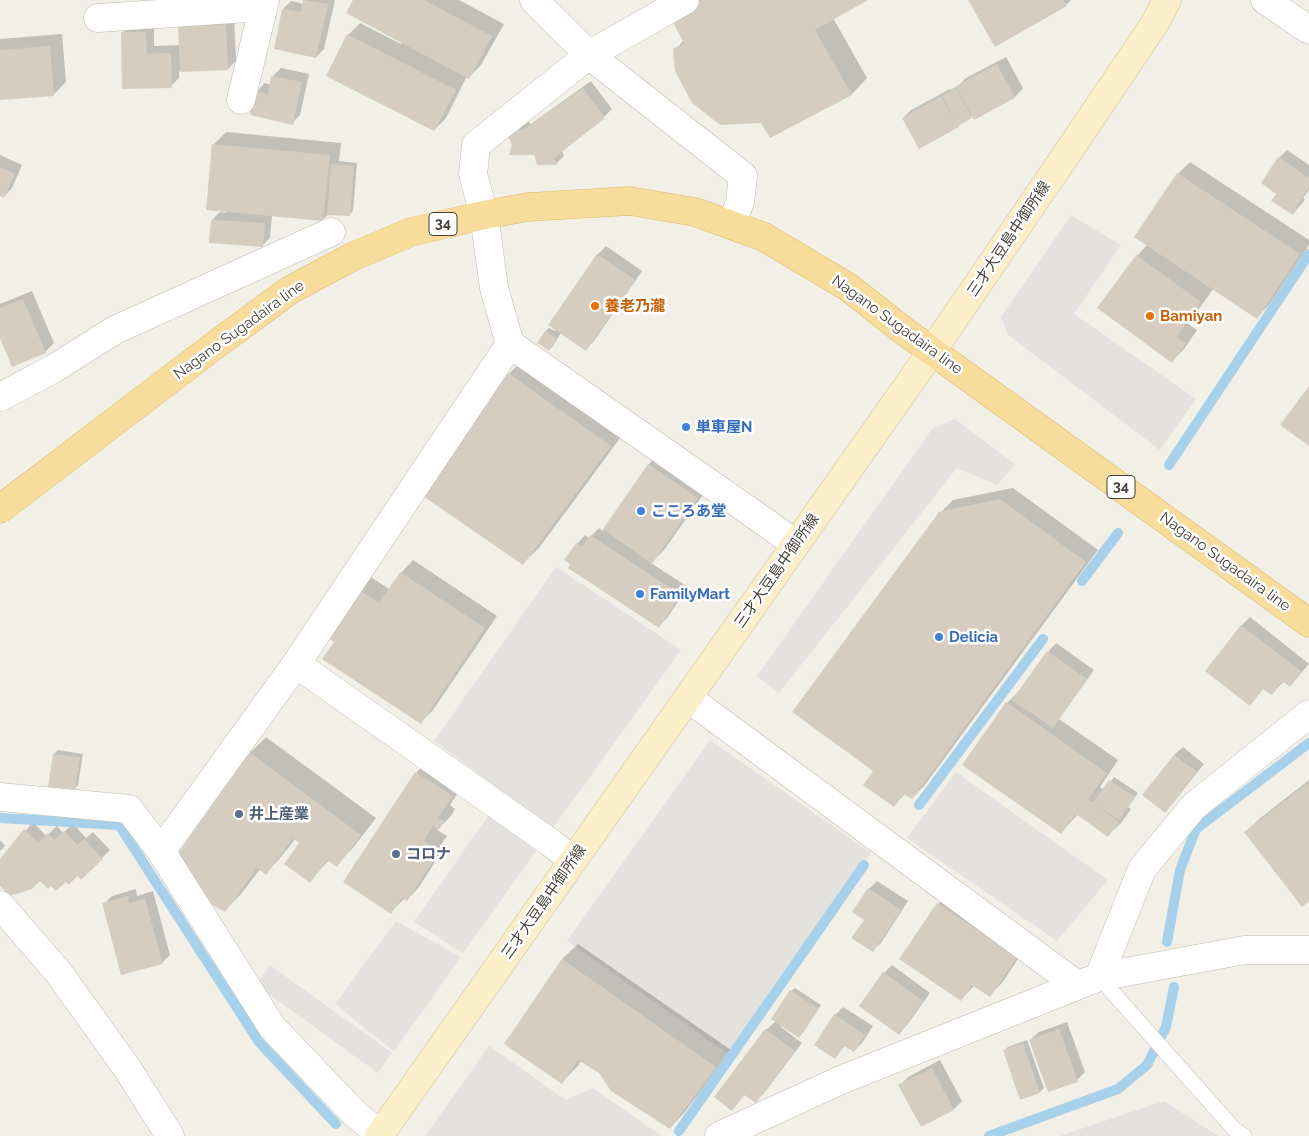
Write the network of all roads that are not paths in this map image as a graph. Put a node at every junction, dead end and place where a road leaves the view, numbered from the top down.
1 (534, 0) edge
2 (686, 0) edge
3 (1167, 0) edge
4 (1265, 0) edge
5 (264, 3) edge
6 (98, 18) dead end
7 (1309, 30) edge
8 (589, 55) junction
9 (241, 100) dead end
10 (484, 215) junction
11 (732, 225) junction
12 (331, 232) dead end
13 (510, 344) junction
14 (932, 351) junction
15 (0, 397) edge
16 (0, 509) edge
17 (795, 544) junction
18 (1309, 623) edge
19 (296, 664) junction
20 (688, 698) junction
21 (1309, 714) edge
22 (0, 797) edge
23 (161, 852) junction
24 (573, 860) junction
25 (0, 905) edge
26 (1309, 950) edge
27 (1088, 981) junction
28 (379, 1135) edge
29 (170, 1136) edge
30 (719, 1136) edge
31 (1244, 1136) edge

1 - 8 street
2 - 8 street
3 - 14 main road, 三才大豆島中御所線
4 - 7 street
5 - 6 street
5 - 9 street
8 - 10 street
8 - 11 street
10 - 11 main road, Nagano Sugadaira line / 34
10 - 13 street
10 - 16 main road, Nagano Sugadaira line / 34
11 - 14 main road, Nagano Sugadaira line / 34
12 - 15 street
13 - 17 street
13 - 19 street
14 - 17 main road, 三才大豆島中御所線
14 - 18 main road, Nagano Sugadaira line / 34
17 - 20 main road, 三才大豆島中御所線
19 - 23 street
19 - 24 street
20 - 24 main road, 三才大豆島中御所線
20 - 27 street
21 - 27 street
22 - 23 street
23 - 28 street
24 - 28 main road, 三才大豆島中御所線
25 - 29 street
26 - 27 street
27 - 30 street
27 - 31 lane

